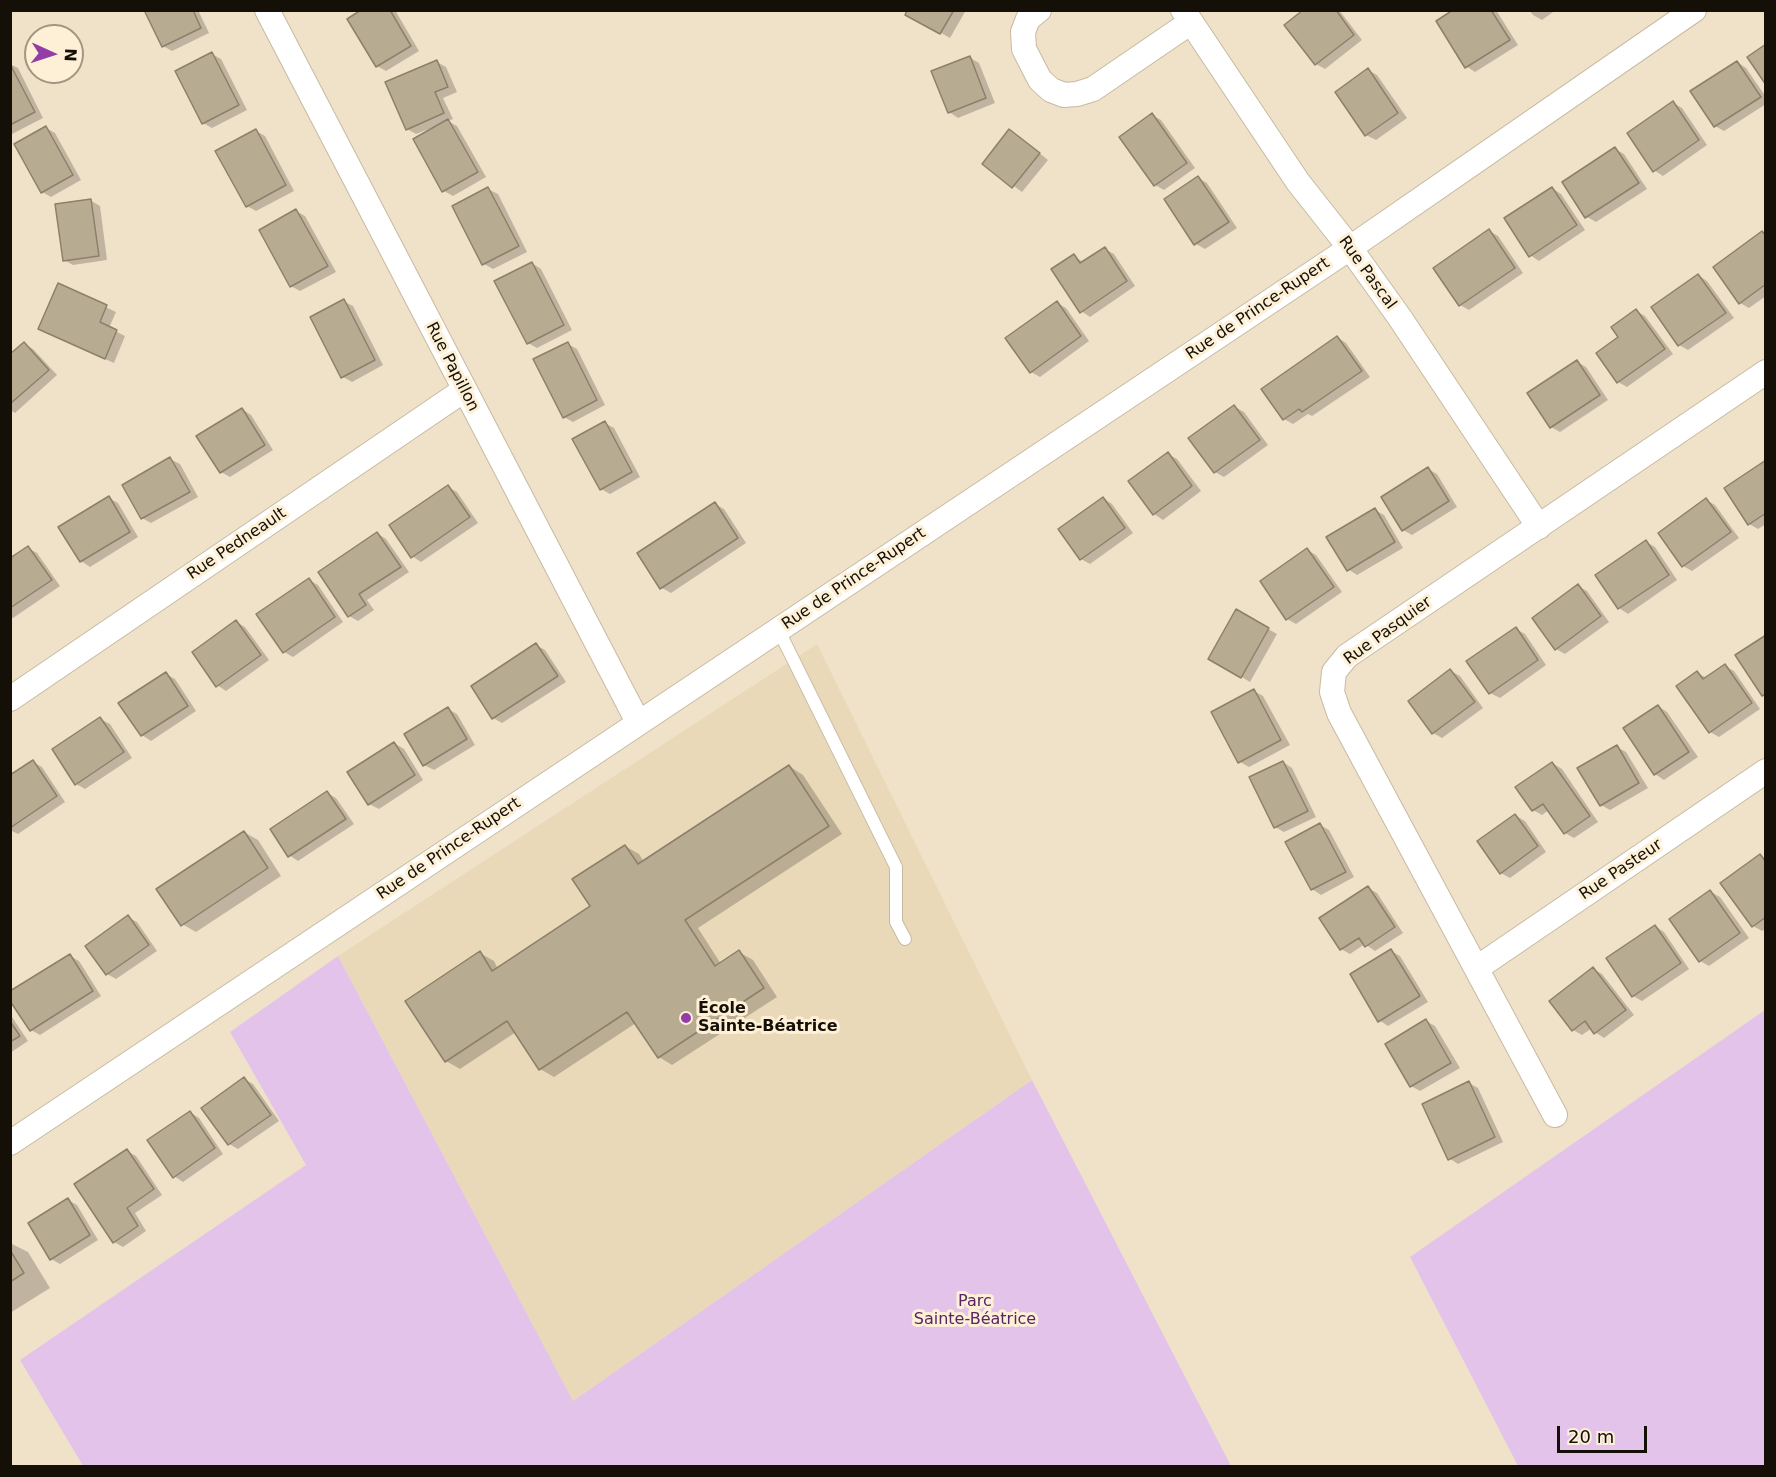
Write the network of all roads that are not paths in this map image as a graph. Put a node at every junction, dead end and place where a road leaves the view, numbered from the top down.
1 (267, 10) edge
2 (1039, 10) edge
3 (1694, 10) edge
4 (1187, 16) edge
5 (1350, 248) junction
6 (1766, 372) edge
7 (464, 390) junction
8 (1539, 527) junction
9 (778, 629) junction
10 (10, 699) edge
11 (638, 722) junction
12 (1766, 771) edge
13 (905, 939) dead end
14 (1477, 968) junction
15 (1555, 1115) dead end
16 (10, 1143) edge

1 - 7 street, Rue Papillon
2 - 4 street, Rue Pascal
3 - 5 street, Rue de Prince-Rupert
4 - 5 street, Rue Pascal
5 - 8 street, Rue Pascal
5 - 9 street, Rue de Prince-Rupert
6 - 8 street, Rue Pasquier
7 - 10 street, Rue Pedneault
7 - 11 street, Rue Papillon
8 - 14 street, Rue Pasquier
9 - 11 street, Rue de Prince-Rupert
9 - 13 lane
11 - 16 street, Rue de Prince-Rupert
12 - 14 street, Rue Pasteur
14 - 15 street, Rue Pasquier

